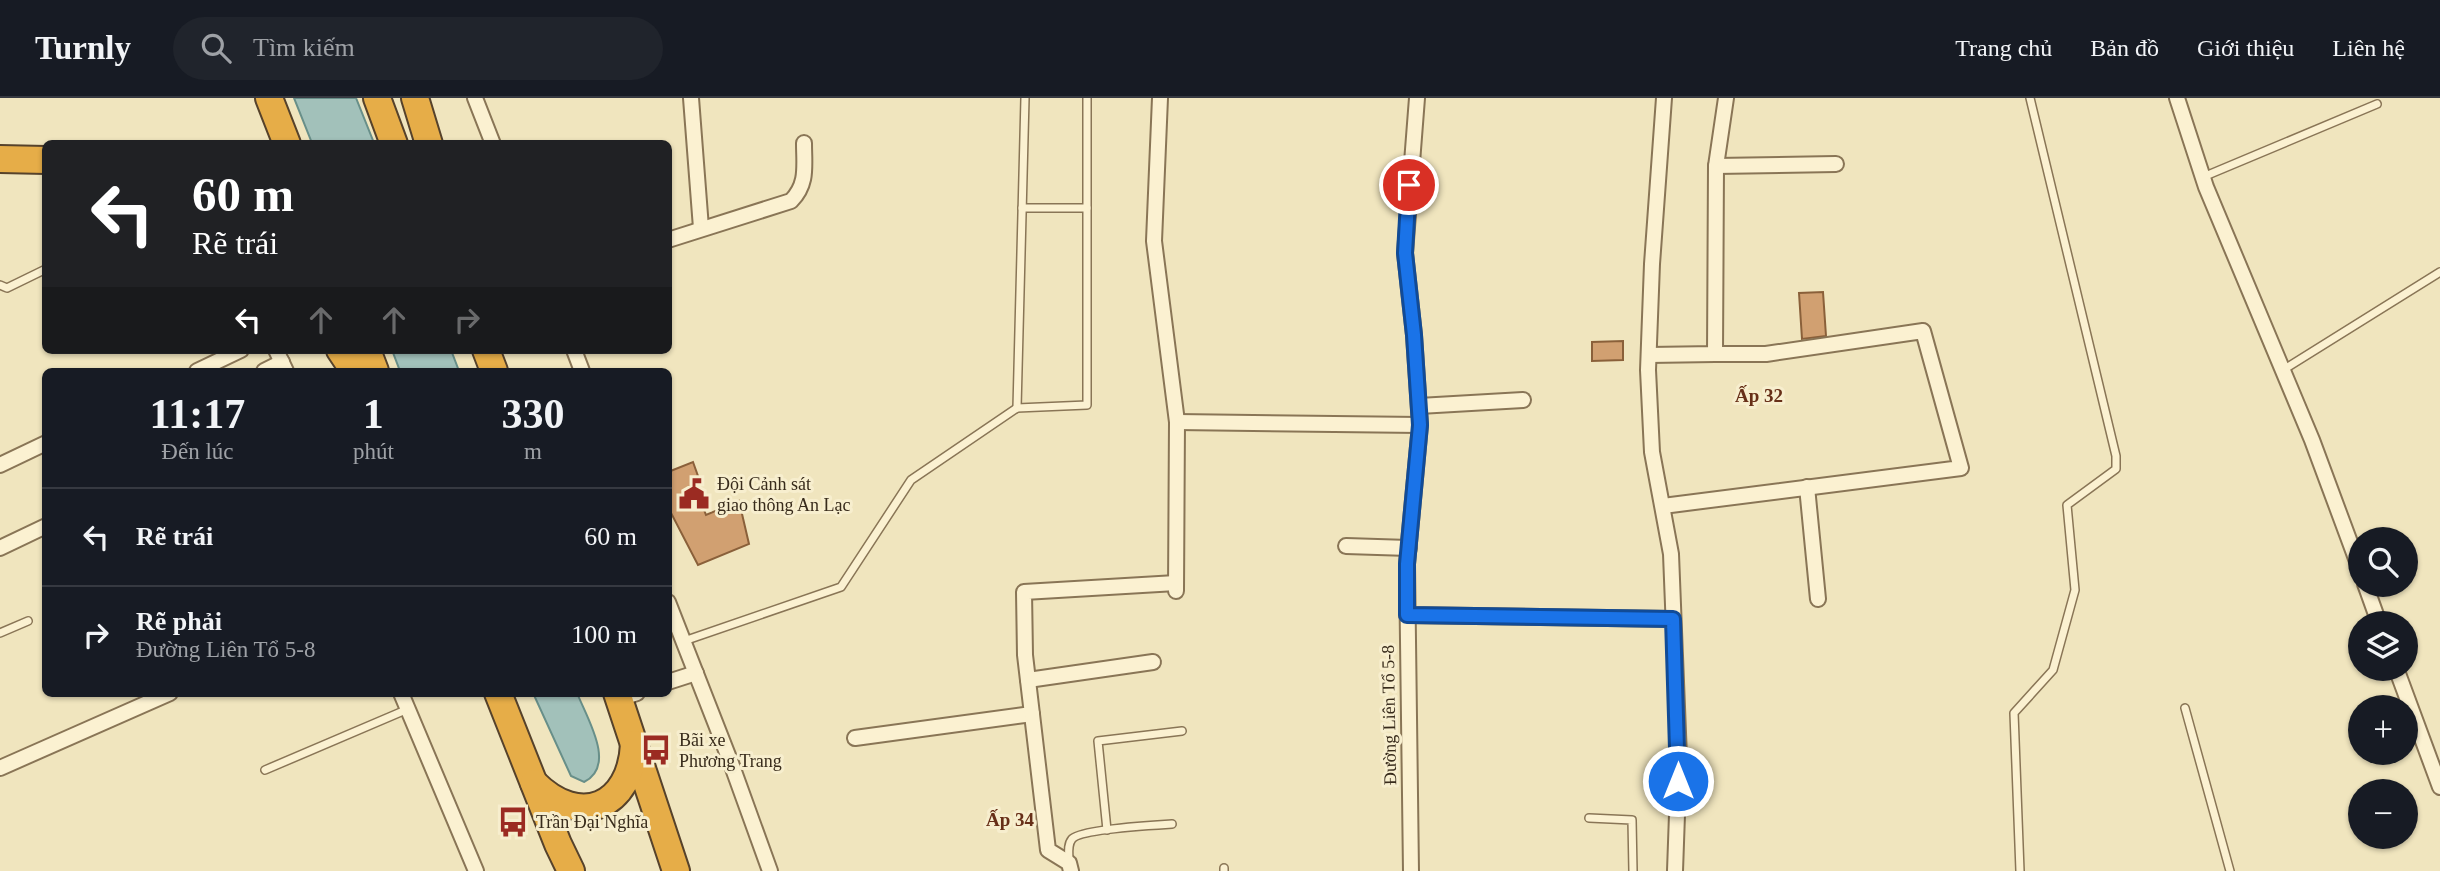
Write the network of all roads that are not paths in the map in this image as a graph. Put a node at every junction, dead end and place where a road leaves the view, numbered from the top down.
1 (270, 98) edge
2 (377, 98) edge
3 (415, 98) edge
4 (475, 98) edge
5 (691, 98) edge
6 (1026, 98) edge
7 (1087, 98) edge
8 (1160, 98) edge
9 (1417, 98) edge
10 (1664, 98) edge
11 (1726, 98) edge
12 (2030, 98) edge
13 (2177, 98) edge
14 (2377, 104) dead end
15 (286, 140) edge
16 (393, 140) edge
17 (428, 140) edge
18 (491, 140) edge
19 (804, 143) dead end
20 (0, 159) edge
21 (42, 160) edge
22 (1836, 163) dead end
23 (1716, 166) junction
24 (2203, 177) junction
25 (1022, 208) junction
26 (1087, 208) junction
27 (701, 228) junction
28 (672, 239) edge
29 (42, 271) edge
30 (2440, 272) edge
31 (0, 285) edge
32 (233, 354) edge
33 (1715, 354) junction
34 (1649, 355) junction
35 (203, 368) edge
36 (2283, 370) junction
37 (1522, 400) dead end
38 (1419, 406) junction
39 (1017, 408) junction
40 (1177, 422) junction
41 (1420, 425) junction
42 (42, 445) edge
43 (0, 465) edge
44 (1807, 486) junction
45 (1662, 506) junction
46 (42, 528) edge
47 (2348, 537) edge
48 (1346, 546) dead end
49 (0, 548) edge
50 (1409, 548) junction
51 (1818, 599) dead end
52 (672, 612) edge
53 (1407, 615) junction
54 (1673, 619) junction
55 (27, 621) dead end
56 (0, 633) edge
57 (684, 641) junction
58 (1153, 662) dead end
59 (696, 673) junction
60 (1028, 680) junction
61 (672, 681) edge
62 (2401, 681) edge
63 (161, 697) edge
64 (403, 697) edge
65 (500, 697) edge
66 (624, 697) edge
67 (2185, 708) dead end
68 (408, 709) junction
69 (1032, 714) junction
70 (1182, 731) dead end
71 (855, 738) dead end
72 (634, 741) junction
73 (0, 768) edge
74 (265, 770) dead end
75 (533, 782) junction
76 (2440, 787) edge
77 (1589, 818) dead end
78 (1172, 824) dead end
79 (1107, 830) junction
80 (1070, 867) edge
81 (476, 871) edge
82 (571, 871) edge
83 (676, 871) edge
84 (770, 871) edge
85 (1411, 871) edge
86 (1633, 871) edge
87 (1675, 871) edge
88 (2020, 871) edge
89 (2230, 871) edge

1 - 15 highway
2 - 16 highway
3 - 17 highway
4 - 18 street
5 - 27 street
6 - 25 lane
7 - 26 lane
8 - 40 street
9 - 38 street, Đường Liên Tổ 5-8
10 - 34 street
11 - 23 street
12 - 88 lane
13 - 24 street
14 - 24 lane
19 - 27 street
20 - 21 highway
22 - 23 street
23 - 33 street
24 - 36 street
25 - 26 lane
25 - 39 lane
26 - 39 lane
27 - 28 street
29 - 31 lane
30 - 36 lane
32 - 35 street
33 - 34 street
33 - 44 street
34 - 45 street
36 - 47 street
37 - 38 street
38 - 41 street, Đường Liên Tổ 5-8
39 - 57 lane
40 - 41 street
40 - 60 street
41 - 50 street, Đường Liên Tổ 5-8
42 - 43 street
44 - 45 street
44 - 51 street
45 - 54 street
46 - 49 street
48 - 50 street
50 - 53 street, Đường Liên Tổ 5-8
52 - 57 street
53 - 54 street
53 - 85 street, Đường Liên Tổ 5-8
54 - 87 street
55 - 56 lane
57 - 59 street
58 - 60 street
59 - 61 street
59 - 84 street
60 - 69 street
62 - 76 street
63 - 73 street
64 - 68 street
65 - 75 highway
66 - 72 highway
67 - 89 lane
68 - 74 lane
68 - 81 street
69 - 71 street
69 - 80 street
70 - 79 lane
72 - 75 highway
72 - 83 highway
75 - 82 highway
77 - 86 lane
78 - 79 lane
79 - 80 lane

